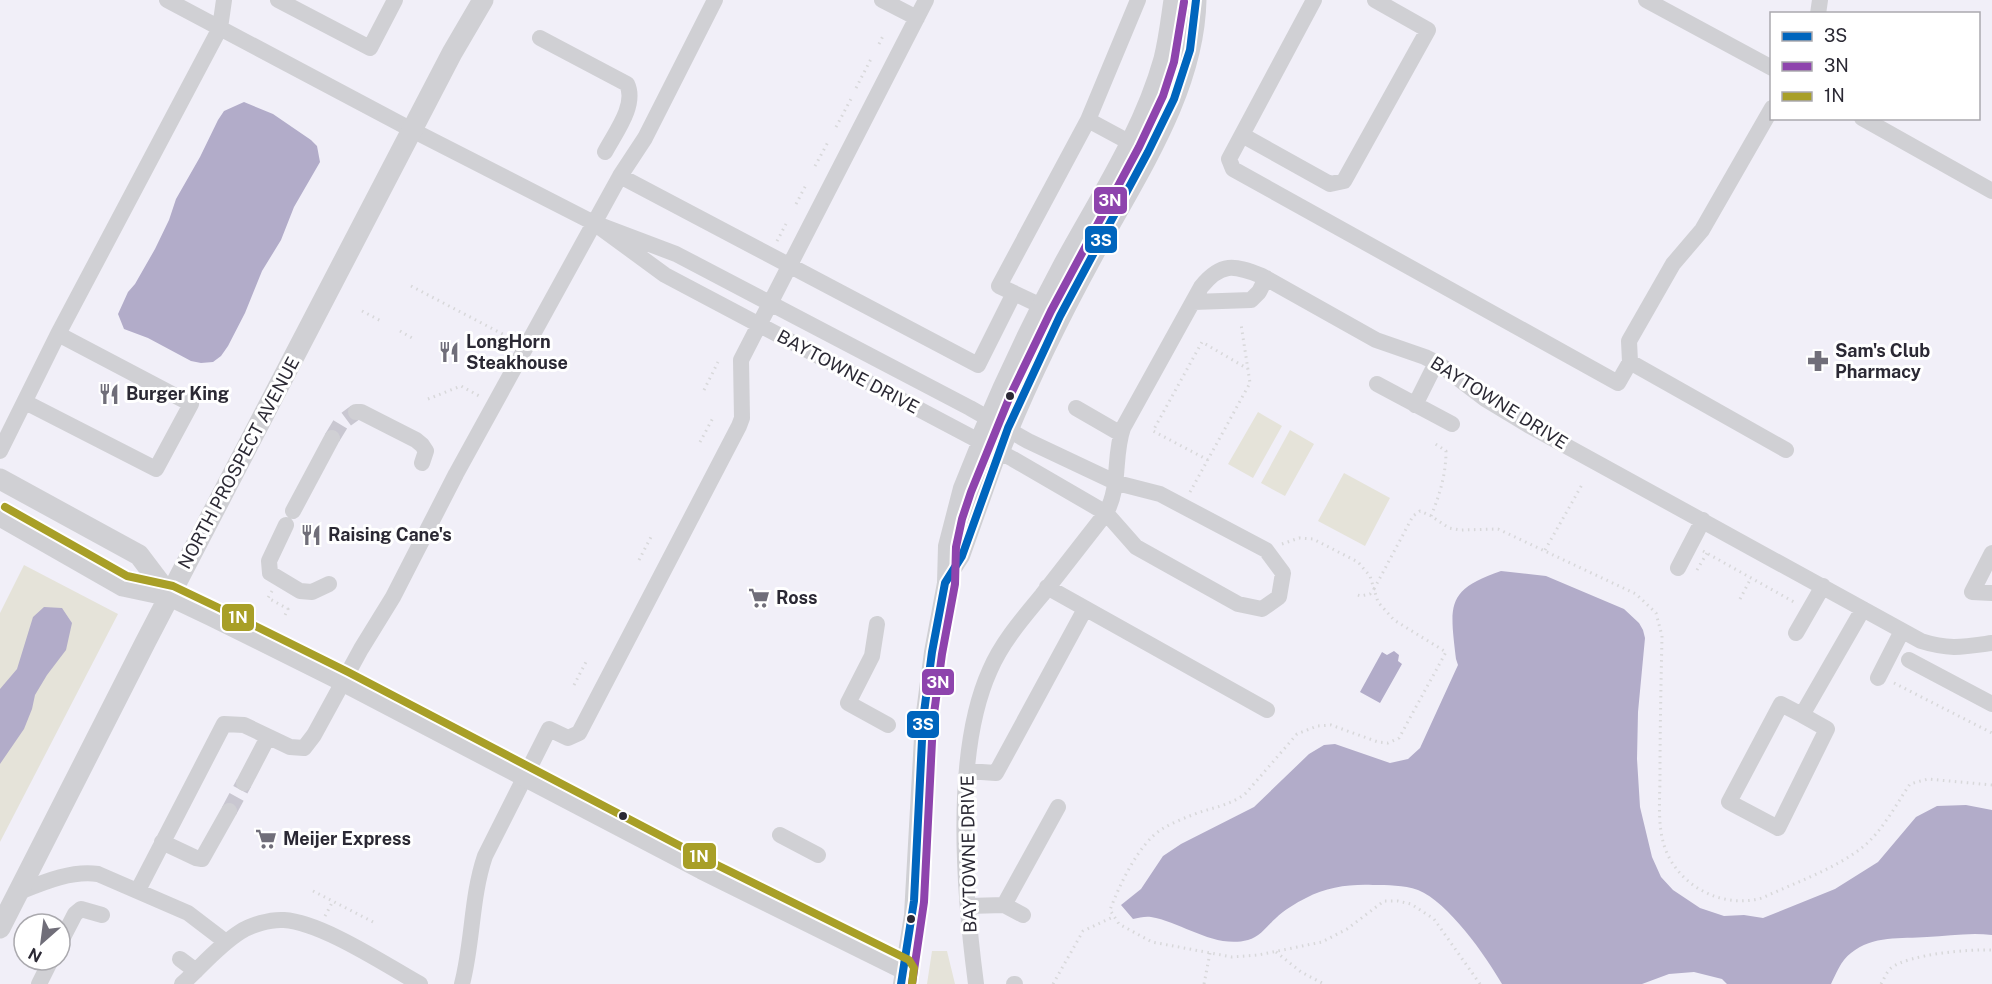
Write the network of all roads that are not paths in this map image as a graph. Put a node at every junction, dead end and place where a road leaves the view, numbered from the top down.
1 (167, 0) edge
2 (225, 0) edge
3 (278, 0) edge
4 (396, 0) edge
5 (483, 0) edge
6 (715, 0) edge
7 (882, 0) edge
8 (926, 0) edge
9 (1138, 0) edge
10 (1174, 0) edge
11 (1197, 0) edge
12 (1314, 0) edge
13 (1375, 0) edge
14 (1646, 0) edge
15 (917, 18) junction
16 (220, 28) junction
17 (540, 38) dead end
18 (1770, 67) edge
19 (1770, 111) edge
20 (1088, 120) junction
21 (1866, 120) edge
22 (412, 130) junction
23 (1242, 135) junction
24 (1139, 147) junction
25 (605, 152) dead end
26 (620, 176) junction
27 (1992, 191) edge
28 (594, 224) junction
29 (790, 265) junction
30 (1266, 278) junction
31 (1014, 293) junction
32 (1193, 302) junction
33 (769, 304) junction
34 (1051, 311) junction
35 (759, 325) junction
36 (58, 334) junction
37 (860, 351) junction
38 (1630, 362) junction
39 (1436, 363) junction
40 (848, 372) junction
41 (1377, 384) dead end
42 (25, 402) junction
43 (1415, 405) junction
44 (1076, 408) dead end
45 (356, 412) dead end
46 (999, 423) junction
47 (1452, 424) dead end
48 (1121, 434) junction
49 (332, 438) tunnel mouth
50 (980, 441) junction
51 (0, 450) edge
52 (1786, 450) dead end
53 (999, 452) junction
54 (422, 463) dead end
55 (0, 479) edge
56 (1117, 483) junction
57 (1106, 513) junction
58 (0, 516) edge
59 (1703, 520) junction
60 (1992, 554) edge
61 (1678, 568) dead end
62 (945, 583) junction
63 (329, 584) dead end
64 (1823, 586) junction
65 (1047, 587) junction
66 (1992, 593) edge
67 (170, 596) junction
68 (1084, 609) junction
69 (1863, 609) junction
70 (877, 624) dead end
71 (1902, 631) junction
72 (1796, 633) dead end
73 (1992, 644) edge
74 (1909, 660) dead end
75 (1878, 678) road end
76 (343, 681) junction
77 (1992, 704) edge
78 (1266, 710) dead end
79 (1802, 715) junction
80 (888, 725) dead end
81 (268, 737) junction
82 (967, 771) junction
83 (525, 777) junction
84 (244, 783) tunnel mouth
85 (1058, 807) dead end
86 (229, 811) tunnel mouth
87 (780, 835) dead end
88 (162, 842) junction
89 (818, 855) dead end
90 (138, 890) junction
91 (19, 892) junction
92 (1004, 904) junction
93 (968, 906) junction
94 (102, 915) dead end
95 (1023, 915) dead end
96 (72, 920) edge
97 (0, 928) edge
98 (226, 942) junction
99 (180, 959) dead end
100 (196, 971) junction
101 (902, 976) edge
102 (182, 984) edge
103 (420, 984) edge
104 (462, 984) edge
105 (976, 984) edge

1 - 16 street, BAYTOWNE DRIVE
2 - 16 street
3 - 4 street
5 - 22 main road, NORTH PROSPECT AVENUE
6 - 26 street
7 - 15 street
8 - 15 street
9 - 20 street
10 - 24 main road
11 - 24 main road
12 - 23 street
13 - 23 street
14 - 18 street
15 - 29 street
16 - 22 street, BAYTOWNE DRIVE
16 - 36 street
17 - 25 street
19 - 38 street
20 - 24 street
20 - 31 street
21 - 27 street
22 - 28 street, BAYTOWNE DRIVE
22 - 67 main road, NORTH PROSPECT AVENUE
23 - 38 street
24 - 34 main road
26 - 28 street
26 - 29 street
28 - 33 street, BAYTOWNE DRIVE
28 - 35 street, BAYTOWNE DRIVE
28 - 76 street
29 - 31 street
29 - 33 street
30 - 32 street
30 - 32 street, BAYTOWNE DRIVE
30 - 39 street, BAYTOWNE DRIVE
31 - 34 street
32 - 48 street, BAYTOWNE DRIVE
33 - 35 street
33 - 37 street, BAYTOWNE DRIVE
34 - 46 main road
35 - 40 street, BAYTOWNE DRIVE
35 - 83 street
36 - 42 street
36 - 42 street
37 - 40 street
37 - 46 street, BAYTOWNE DRIVE
38 - 52 street
39 - 43 street
39 - 59 street, BAYTOWNE DRIVE
40 - 50 street, BAYTOWNE DRIVE
41 - 43 street
42 - 51 street
43 - 47 street
44 - 48 street
45 - 54 street
46 - 50 main road
46 - 53 main road
46 - 56 street, BAYTOWNE DRIVE
48 - 56 street, BAYTOWNE DRIVE
49 - 63 street
50 - 53 street, BAYTOWNE DRIVE
50 - 62 street
53 - 57 street, BAYTOWNE DRIVE
53 - 62 street
55 - 67 main road
56 - 57 street, BAYTOWNE DRIVE
56 - 57 street
57 - 65 street, BAYTOWNE DRIVE
58 - 67 main road
59 - 61 street
59 - 64 street, BAYTOWNE DRIVE
60 - 66 street
62 - 101 street
64 - 69 street, BAYTOWNE DRIVE
64 - 72 street
65 - 68 street
65 - 82 street, BAYTOWNE DRIVE
67 - 76 main road
67 - 91 main road, NORTH PROSPECT AVENUE
68 - 78 street
68 - 82 street
69 - 71 street, BAYTOWNE DRIVE
69 - 79 street
70 - 80 street
71 - 73 street, BAYTOWNE DRIVE
71 - 75 street
74 - 77 street
76 - 81 street
76 - 83 main road
79 - 79 street
81 - 84 street
81 - 88 street
82 - 93 street, BAYTOWNE DRIVE
83 - 101 main road
83 - 104 street
85 - 92 street
86 - 88 street
87 - 89 street
88 - 90 street
90 - 91 street
90 - 98 street
91 - 97 main road, NORTH PROSPECT AVENUE
92 - 93 street
92 - 95 street
93 - 105 street, BAYTOWNE DRIVE
94 - 96 street
98 - 100 street
98 - 103 street
99 - 100 street
100 - 102 street

